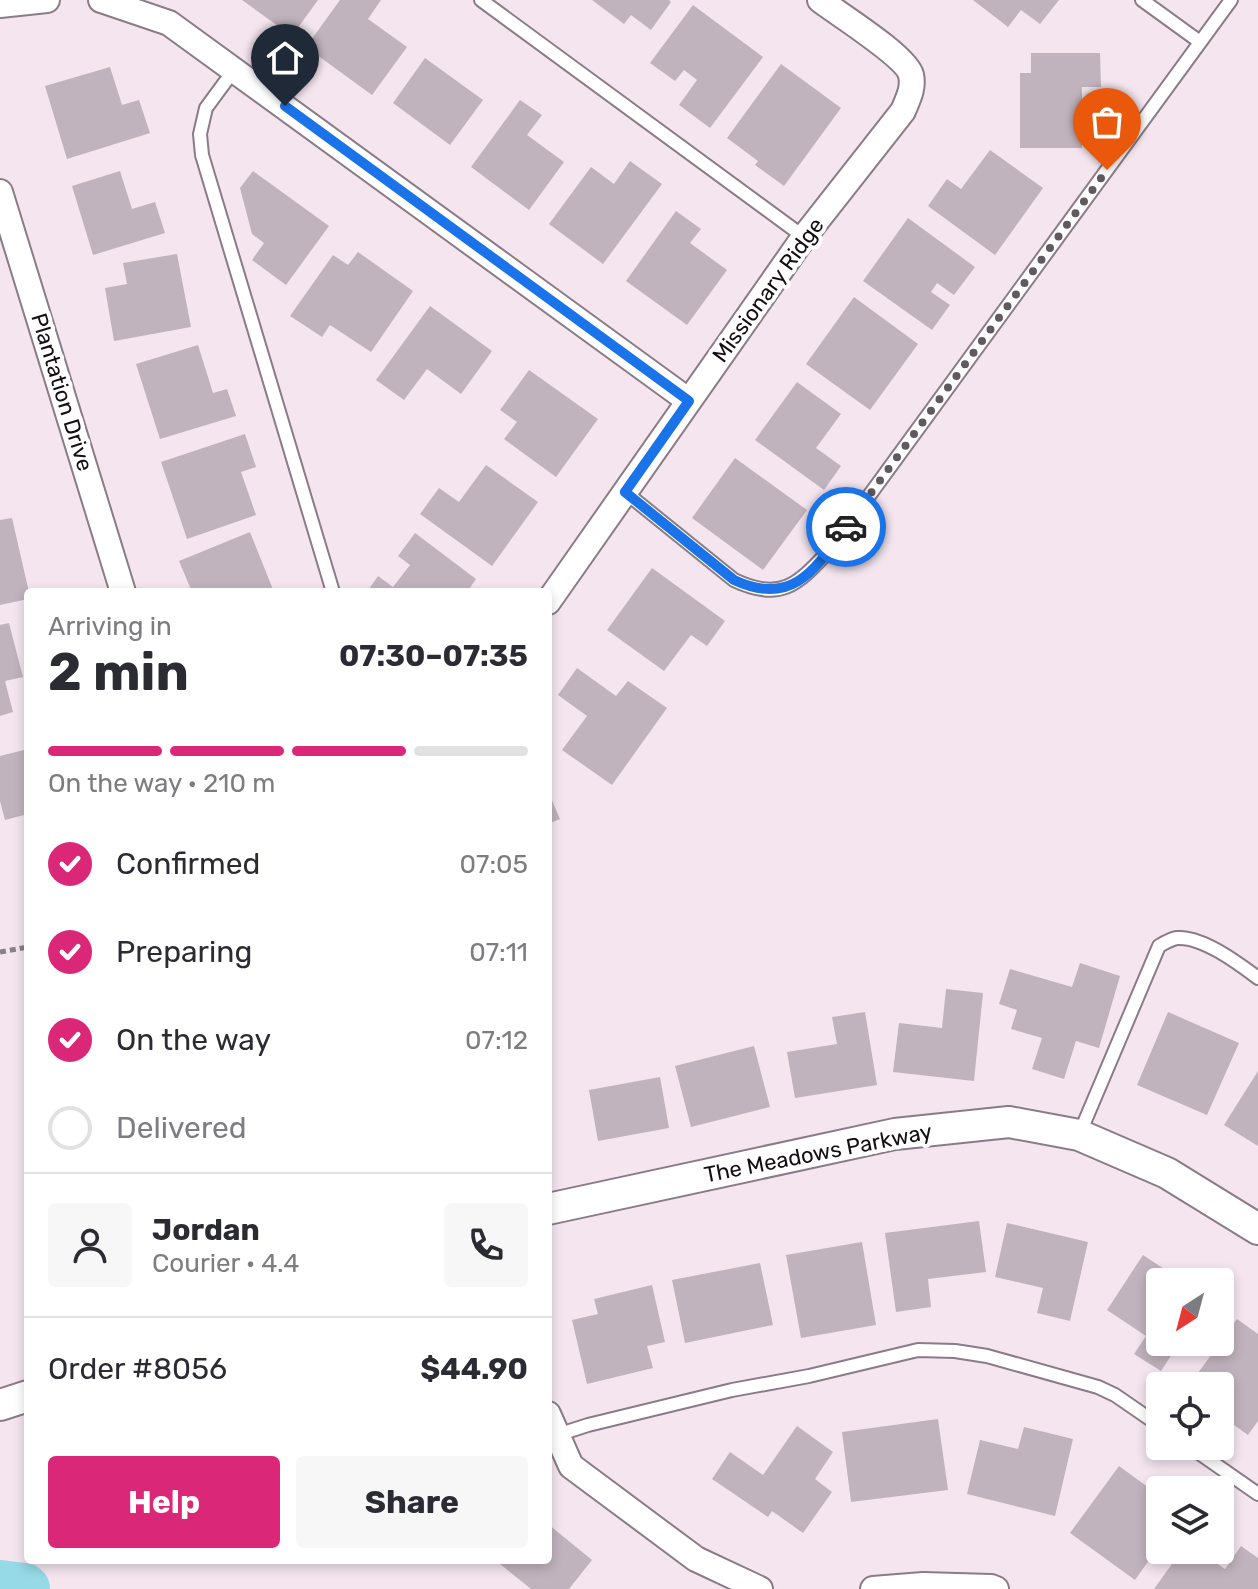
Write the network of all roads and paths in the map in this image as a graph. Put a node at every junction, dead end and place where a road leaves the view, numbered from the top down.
1 (47, 0) edge
2 (101, 0) edge
3 (481, 0) edge
4 (820, 0) edge
5 (1142, 0) edge
6 (1231, 0) edge
7 (0, 5) edge
8 (1200, 42) junction
9 (234, 70) junction
10 (0, 192) edge
11 (804, 237) junction
12 (689, 401) junction
13 (625, 492) junction
14 (122, 588) edge
15 (332, 588) edge
16 (552, 596) edge
17 (24, 948) edge
18 (0, 952) edge
19 (1258, 978) edge
20 (1079, 1135) junction
21 (552, 1208) edge
22 (1258, 1229) edge
23 (24, 1397) edge
24 (0, 1405) edge
25 (1146, 1416) edge
26 (553, 1424) edge
27 (1209, 1460) edge
28 (1258, 1494) edge
29 (760, 1589) edge
30 (873, 1589) edge
31 (996, 1589) edge

1 - 7 street
2 - 9 street
3 - 11 lane
4 - 11 street, Missionary Ridge
5 - 8 lane
6 - 8 lane
8 - 13 lane
9 - 12 street
9 - 15 lane
10 - 14 street, Plantation Drive
11 - 12 street, Missionary Ridge
12 - 13 street, Missionary Ridge
13 - 16 street, Missionary Ridge
17 - 18 path
19 - 20 lane
20 - 21 street, The Meadows Parkway
20 - 22 street, The Meadows Parkway
23 - 24 street
25 - 26 lane
26 - 29 street
27 - 28 lane
30 - 31 street

